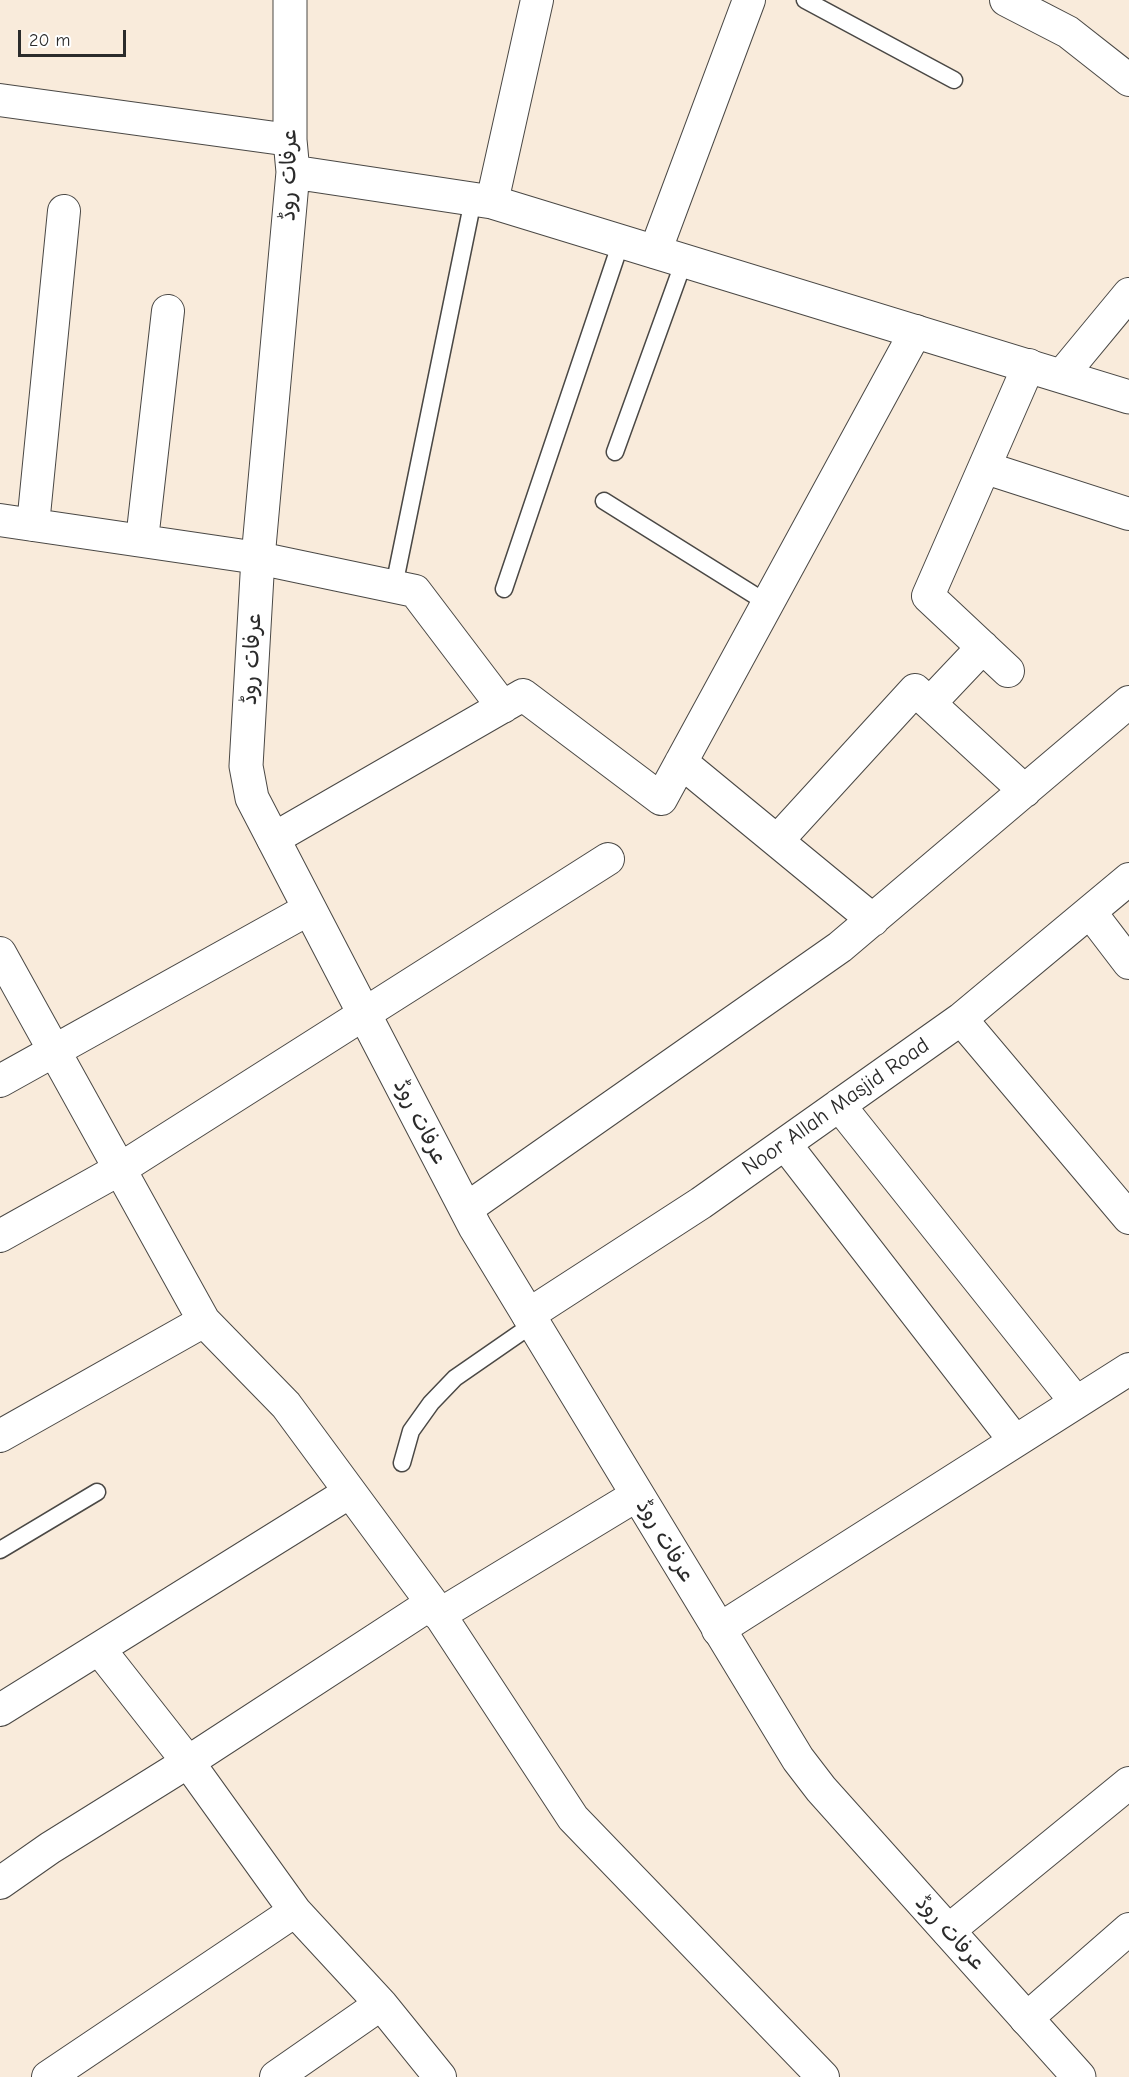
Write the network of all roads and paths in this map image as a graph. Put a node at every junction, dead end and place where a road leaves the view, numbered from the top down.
1 (290, 0) edge
2 (537, 0) edge
3 (749, 0) edge
4 (805, 0) edge
5 (1006, 0) edge
6 (954, 80) dead end
7 (1129, 80) edge
8 (0, 100) edge
9 (290, 140) junction
10 (293, 172) junction
11 (483, 201) junction
12 (64, 211) dead end
13 (621, 242) junction
14 (669, 256) junction
15 (1129, 294) edge
16 (168, 311) dead end
17 (916, 331) junction
18 (1029, 365) junction
19 (1062, 375) junction
20 (1129, 397) edge
21 (615, 452) dead end
22 (986, 468) junction
23 (604, 501) dead end
24 (1129, 514) edge
25 (0, 520) edge
26 (33, 525) junction
27 (141, 540) junction
28 (258, 558) junction
29 (394, 586) junction
30 (504, 590) dead end
31 (767, 603) junction
32 (983, 647) junction
33 (1008, 671) dead end
34 (1129, 702) edge
35 (930, 703) junction
36 (503, 708) junction
37 (681, 762) junction
38 (1025, 791) junction
39 (273, 839) junction
40 (777, 841) junction
41 (608, 859) dead end
42 (1129, 879) edge
43 (309, 909) junction
44 (1090, 912) junction
45 (873, 920) junction
46 (0, 953) edge
47 (1129, 963) edge
48 (363, 1012) junction
49 (961, 1019) junction
50 (54, 1051) junction
51 (0, 1081) edge
52 (839, 1105) junction
53 (785, 1144) junction
54 (120, 1169) junction
55 (466, 1209) junction
56 (1129, 1218) edge
57 (0, 1236) edge
58 (531, 1319) junction
59 (204, 1321) junction
60 (1129, 1369) edge
61 (1076, 1402) junction
62 (0, 1436) edge
63 (1015, 1441) junction
64 (402, 1463) dead end
65 (97, 1492) dead end
66 (350, 1492) junction
67 (637, 1495) junction
68 (0, 1550) edge
69 (435, 1609) junction
70 (718, 1630) junction
71 (100, 1650) junction
72 (0, 1710) edge
73 (188, 1762) junction
74 (1129, 1783) edge
75 (0, 1883) edge
76 (295, 1911) junction
77 (1129, 1929) edge
78 (948, 1931) junction
79 (381, 2004) junction
80 (1026, 2019) junction
81 (48, 2077) edge
82 (276, 2077) edge
83 (440, 2077) edge
84 (823, 2077) edge
85 (1079, 2077) edge

1 - 9 street, عرفات روڈ
2 - 11 street
3 - 14 street
4 - 6 lane
5 - 7 street
8 - 9 street
9 - 10 street, عرفات روڈ
10 - 11 street
10 - 28 street, عرفات روڈ
11 - 13 street
11 - 29 lane
12 - 26 street
13 - 14 street
13 - 30 lane
14 - 17 street
14 - 21 lane
15 - 19 street
16 - 27 street
17 - 18 street
17 - 31 street
18 - 19 street
18 - 22 street
19 - 20 street
22 - 24 street
22 - 32 street
23 - 31 lane
25 - 26 street
26 - 27 street
27 - 28 street
28 - 29 street
28 - 39 street, عرفات روڈ
29 - 36 street
31 - 37 street
32 - 33 street
32 - 35 street
34 - 38 street
35 - 38 street
35 - 40 street
36 - 37 street
36 - 39 street
37 - 40 street
38 - 45 street
39 - 43 street, عرفات روڈ
40 - 45 street
41 - 48 street
42 - 44 street, Noor Allah Masjid Road
43 - 48 street, عرفات روڈ
43 - 50 street
44 - 47 street
44 - 49 street, Noor Allah Masjid Road
45 - 55 street
46 - 50 street
48 - 54 street
48 - 55 street, عرفات روڈ
49 - 52 street, Noor Allah Masjid Road
49 - 56 street
50 - 51 street
50 - 54 street
52 - 53 street, Noor Allah Masjid Road
52 - 61 street
53 - 58 street, Noor Allah Masjid Road
53 - 63 street
54 - 57 street
54 - 59 street
55 - 58 street, عرفات روڈ
58 - 64 lane
58 - 67 street, عرفات روڈ
59 - 62 street
59 - 66 street
60 - 61 street
61 - 63 street
63 - 70 street
65 - 68 lane
66 - 69 street
66 - 71 street
67 - 69 street
67 - 70 street, عرفات روڈ
69 - 73 street
69 - 84 street
70 - 78 street, عرفات روڈ
71 - 72 street
71 - 73 street
73 - 75 street
73 - 76 street
74 - 78 street
76 - 79 street
76 - 81 street
77 - 80 street
78 - 80 street, عرفات روڈ
79 - 82 street
79 - 83 street
80 - 85 street, عرفات روڈ

